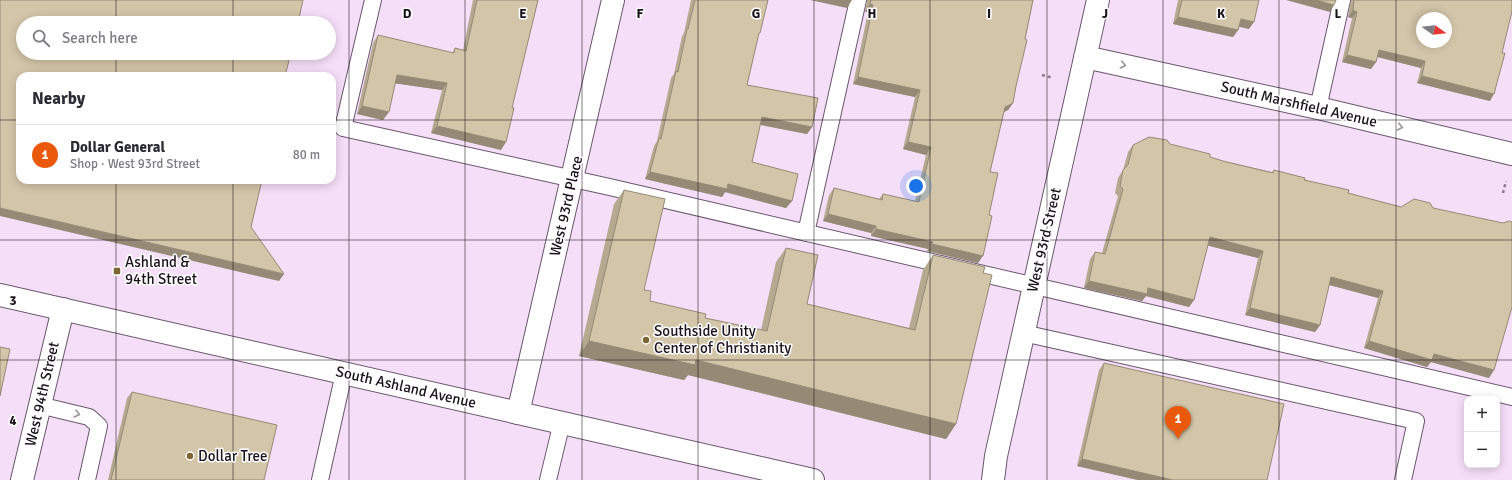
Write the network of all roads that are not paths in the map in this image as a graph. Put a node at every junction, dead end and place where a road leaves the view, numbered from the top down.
1 (373, 0) edge
2 (613, 0) edge
3 (858, 0) edge
4 (1098, 0) edge
5 (1342, 0) edge
6 (1085, 57) junction
7 (1318, 108) junction
8 (1510, 164) edge
9 (572, 179) junction
10 (806, 233) junction
11 (1034, 286) junction
12 (0, 295) edge
13 (63, 309) junction
14 (1023, 333) junction
15 (344, 373) junction
16 (1512, 397) edge
17 (39, 405) junction
18 (518, 413) junction
19 (562, 422) junction
20 (22, 480) edge
21 (87, 480) edge
22 (320, 480) edge
23 (548, 480) edge
24 (813, 480) edge
25 (993, 480) edge
26 (1403, 480) edge

1 - 9 lane
2 - 9 street, West 93rd Place
3 - 10 lane
4 - 6 street, West 93rd Street
5 - 7 lane
6 -> 7 street, South Marshfield Avenue
6 - 11 street, West 93rd Street
7 -> 8 street, South Marshfield Avenue
9 - 10 lane
9 - 18 street, West 93rd Place
10 - 11 lane
11 - 14 street, West 93rd Street
11 - 16 lane
12 - 13 street, South Ashland Avenue
13 - 15 street, South Ashland Avenue
13 - 17 street, West 94th Street
14 - 25 street, West 93rd Street
14 - 26 lane
15 - 18 street, South Ashland Avenue
15 - 22 lane
17 - 20 street, West 94th Street
17 -> 21 lane
18 - 19 street, South Ashland Avenue
19 - 23 lane
19 - 24 street, South Ashland Avenue

